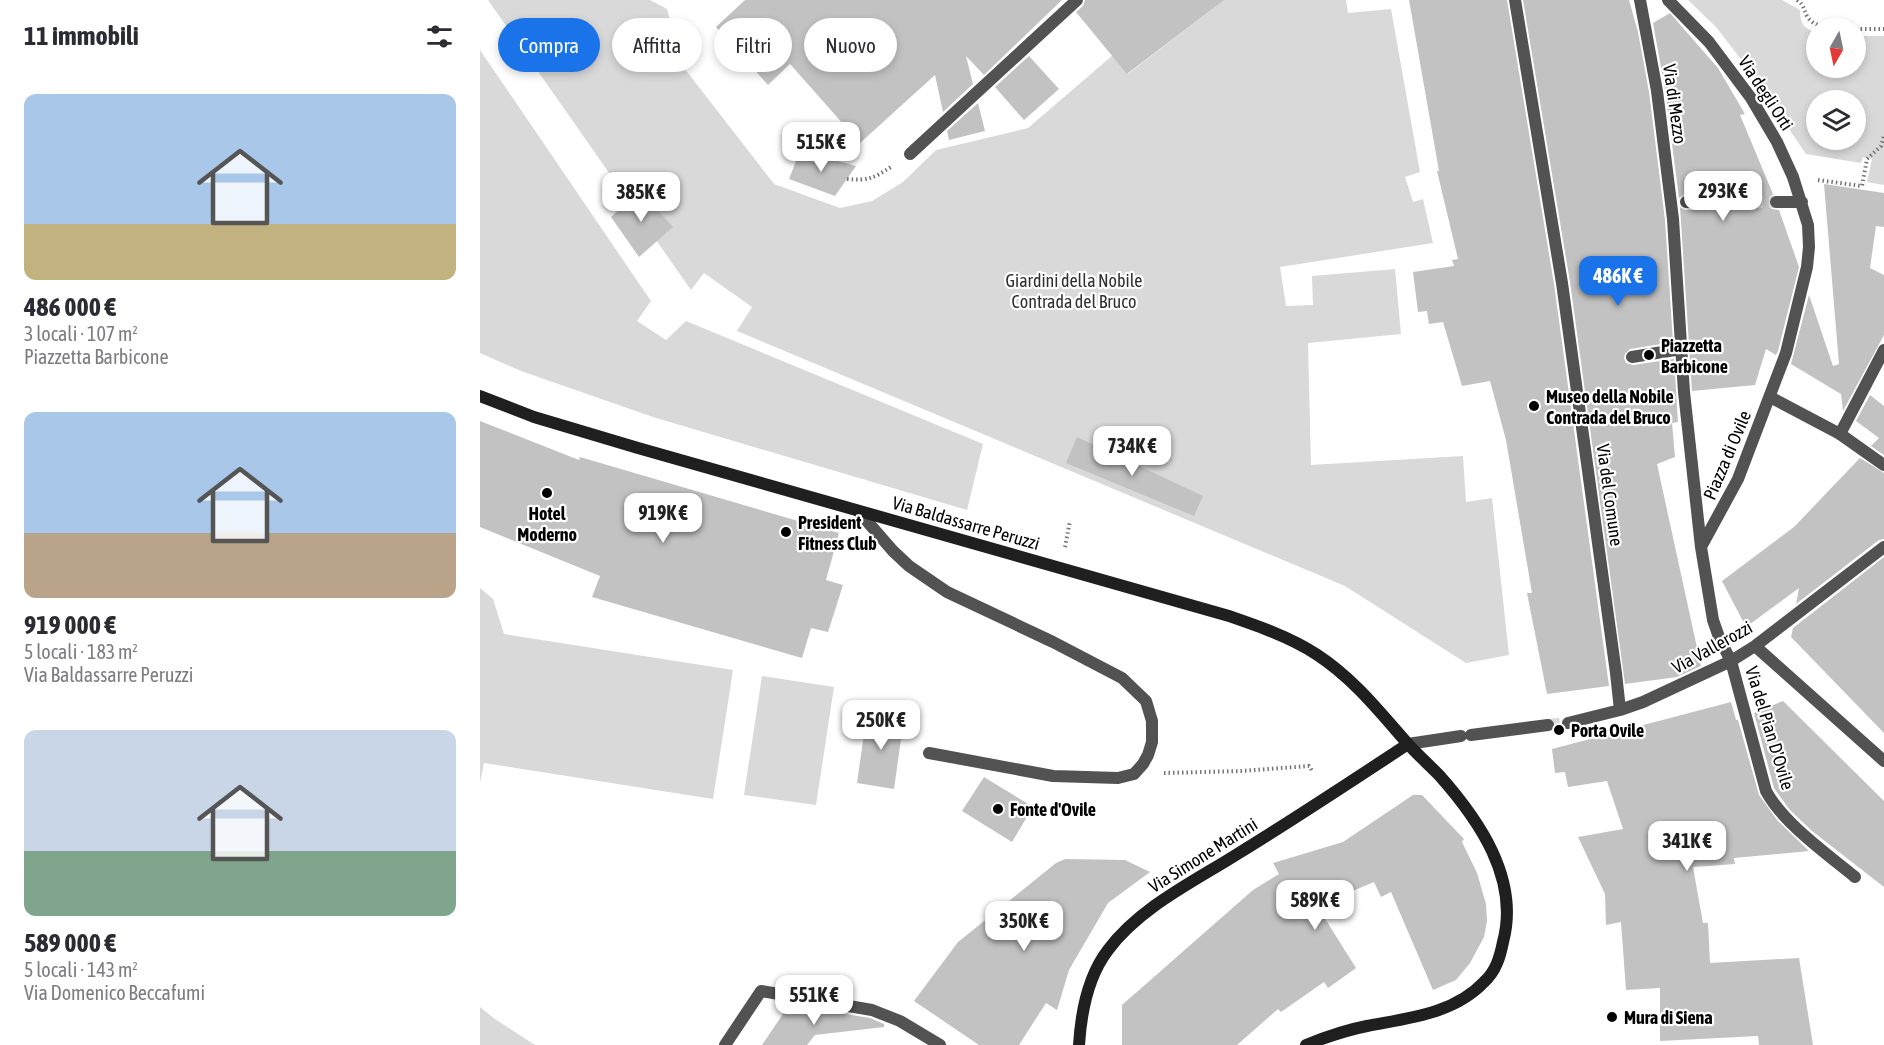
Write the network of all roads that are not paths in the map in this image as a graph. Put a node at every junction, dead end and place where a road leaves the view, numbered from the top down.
1 (1077, 0) edge
2 (1515, 0) edge
3 (1641, 0) edge
4 (1668, 0) edge
5 (909, 154) road end
6 (1776, 202) tunnel mouth
7 (1802, 202) junction
8 (1673, 219) junction
9 (1687, 219) dead end
10 (1682, 349) junction
11 (1884, 350) edge
12 (1632, 357) dead end
13 (1684, 392) joint
14 (480, 396) edge
15 (1770, 397) junction
16 (1840, 434) junction
17 (1884, 465) edge
18 (859, 512) junction
19 (1701, 547) junction
20 (1884, 547) edge
21 (1755, 646) junction
22 (1731, 661) junction
23 (1620, 711) junction
24 (1568, 723) tunnel mouth
25 (1548, 725) tunnel mouth
26 (1408, 744) junction
27 (929, 753) dead end
28 (1884, 760) edge
29 (1855, 877) dead end
30 (725, 1045) edge
31 (940, 1045) edge
32 (1079, 1045) edge
33 (1306, 1045) edge

1 - 5 street
2 - 23 street, Via del Comune
3 - 8 street, Via di Mezzo
4 - 7 street, Via degli Orti
6 - 7 street
7 - 15 street, Via degli Orti
8 - 9 street
8 - 10 street, Via di Mezzo
10 - 12 street
10 - 13 street, Via di Mezzo
11 - 16 street
13 - 19 street, Piazza di Ovile
14 - 18 street, Via Baldassarre Peruzzi
15 - 16 street, Piazza di Ovile
15 - 19 street, Piazza di Ovile
16 - 17 street, Piazza di Ovile
18 - 26 street, Via Baldassarre Peruzzi
18 - 27 street
19 - 22 street, Piazza di Ovile
20 - 21 street, Via Vallerozzi
21 - 22 street, Via Vallerozzi
21 - 28 street, Via del Pian D'Ovile
22 - 23 street, Via Vallerozzi
22 - 29 street, Via del Pian D'Ovile
23 - 24 street, Via Vallerozzi
25 - 26 street
26 - 32 street, Via Simone Martini
26 - 33 street, Via Baldassarre Peruzzi
30 - 31 street

